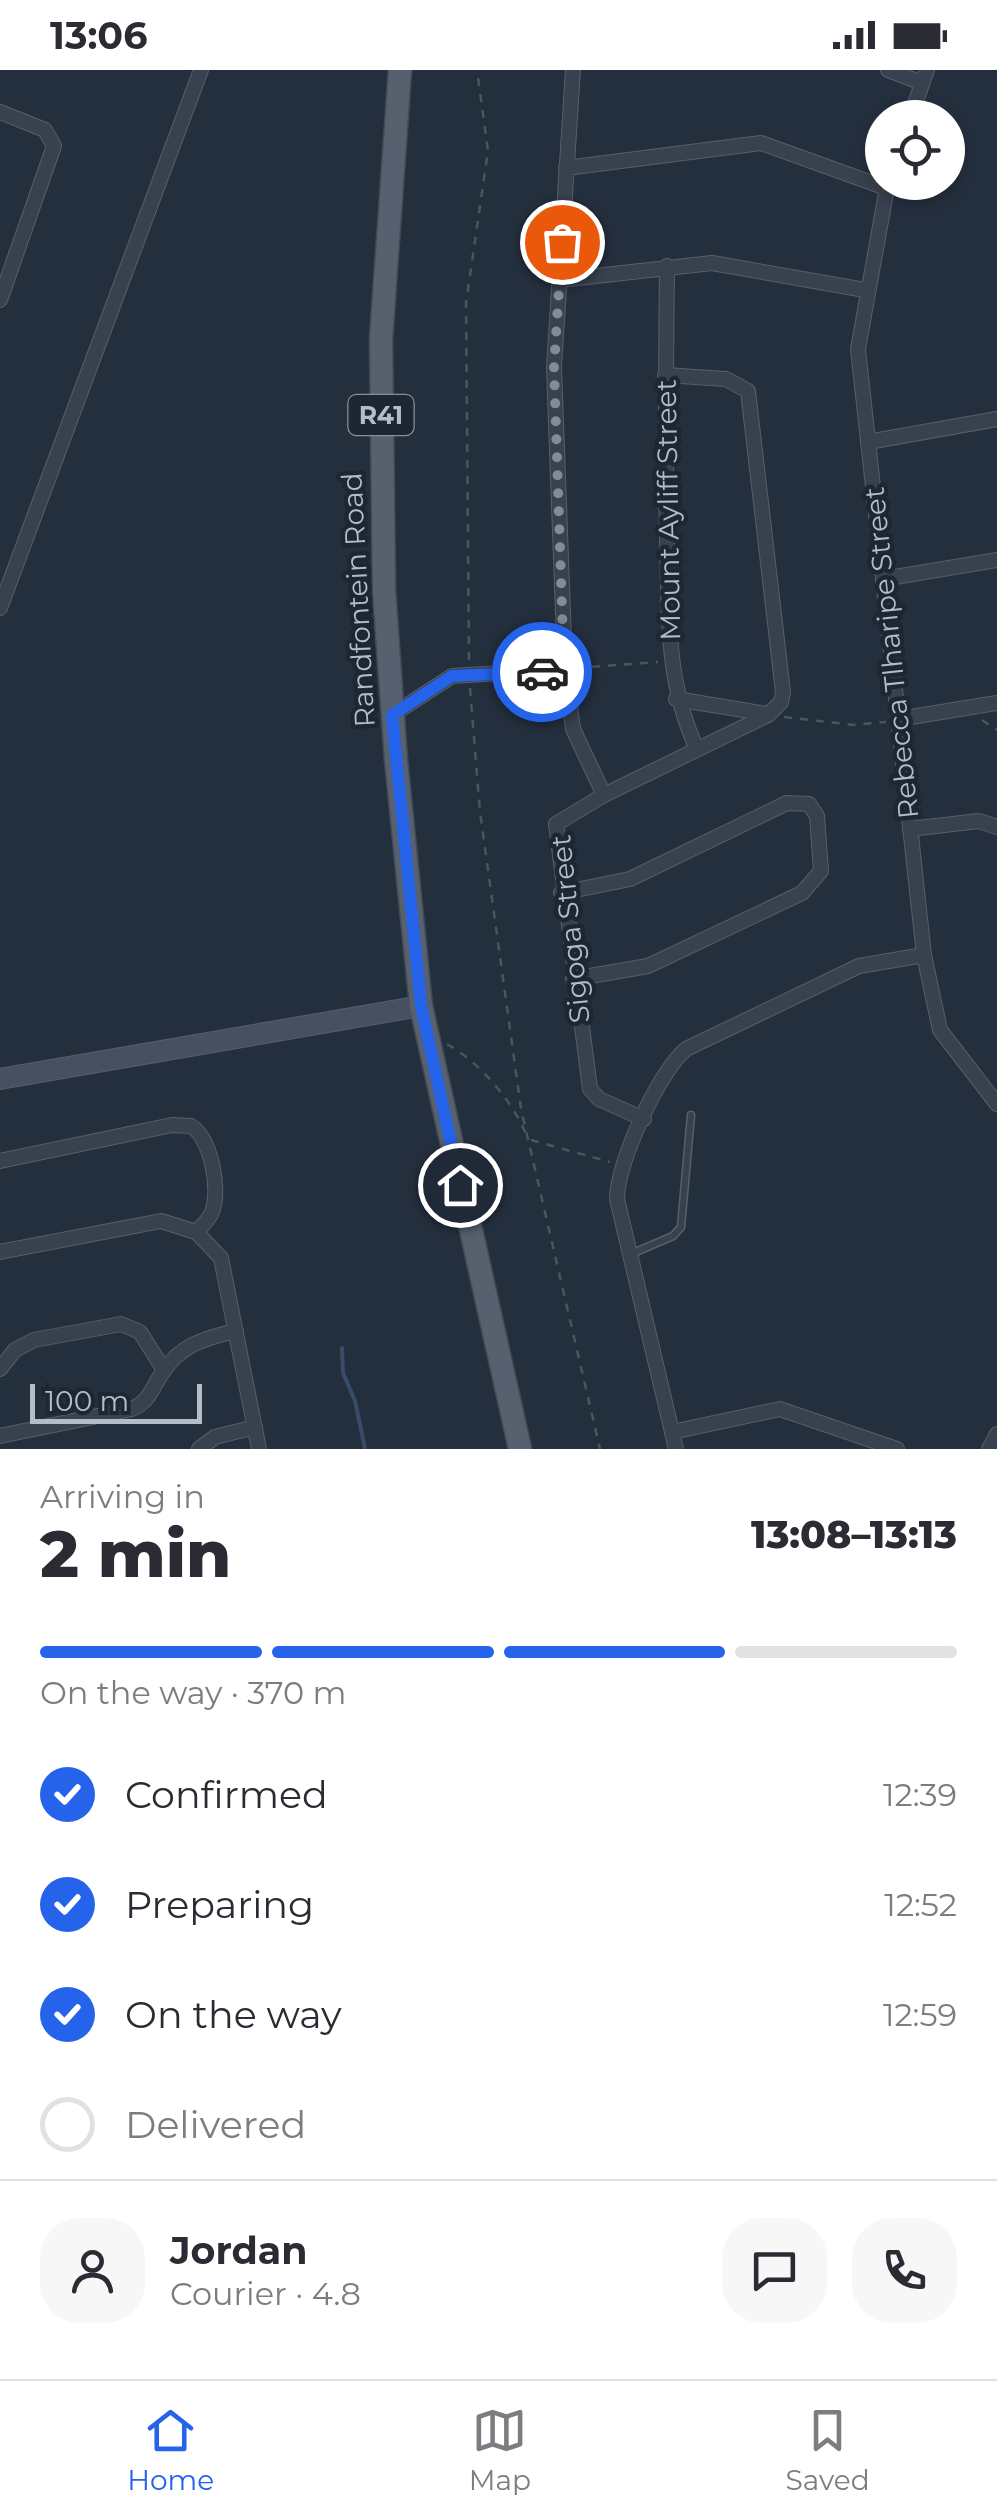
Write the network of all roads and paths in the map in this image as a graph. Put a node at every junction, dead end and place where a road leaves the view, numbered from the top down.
1 (202, 70) edge
2 (400, 70) edge
3 (477, 70) edge
4 (573, 70) edge
5 (888, 70) edge
6 (925, 76) edge
7 (916, 100) edge
8 (0, 112) edge
9 (566, 168) junction
10 (865, 178) edge
11 (884, 200) edge
12 (667, 266) junction
13 (560, 280) junction
14 (865, 290) junction
15 (0, 300) edge
16 (666, 374) junction
17 (997, 420) edge
18 (868, 442) junction
19 (997, 560) edge
20 (883, 579) junction
21 (0, 608) edge
22 (670, 662) junction
23 (564, 669) junction
24 (470, 676) junction
25 (676, 700) junction
26 (997, 703) edge
27 (768, 714) junction
28 (392, 715) junction
29 (899, 719) junction
30 (697, 749) junction
31 (604, 795) junction
32 (997, 826) edge
33 (910, 829) junction
34 (561, 893) junction
35 (924, 956) junction
36 (573, 979) junction
37 (421, 1006) junction
38 (427, 1033) junction
39 (0, 1079) edge
40 (997, 1104) edge
41 (691, 1115) dead end
42 (644, 1120) junction
43 (529, 1138) junction
44 (0, 1161) edge
45 (621, 1166) junction
46 (196, 1232) junction
47 (0, 1252) edge
48 (630, 1255) junction
49 (236, 1331) junction
50 (0, 1370) edge
51 (164, 1370) junction
52 (255, 1427) junction
53 (672, 1432) junction
54 (997, 1434) edge
55 (0, 1436) edge
56 (199, 1449) edge
57 (260, 1449) edge
58 (520, 1449) edge
59 (600, 1449) edge
60 (676, 1449) edge
61 (897, 1449) edge
62 (989, 1449) edge

1 - 21 street
2 - 28 main road, Randfontein Road / R41
3 - 24 path
4 - 9 street
5 - 6 street
6 - 7 street
8 - 15 street
9 - 10 street
9 - 13 street
11 - 14 street, Rebecca Tlharipe Street
12 - 13 street
12 - 14 street
12 - 16 street, Mount Ayliff Street
13 - 23 street
14 - 18 street, Rebecca Tlharipe Street
16 - 22 street, Mount Ayliff Street
16 - 27 street
17 - 18 street
18 - 20 street, Rebecca Tlharipe Street
19 - 20 street
20 - 29 street, Rebecca Tlharipe Street
22 - 23 path
22 - 25 street, Mount Ayliff Street
23 - 24 street
23 - 31 street
24 - 28 street
24 - 43 path
25 - 27 street
25 - 30 street, Mount Ayliff Street
26 - 29 street
27 - 29 path
27 - 30 street, Sigoga Street
28 - 37 main road, Randfontein Road / R41
29 - 33 street, Rebecca Tlharipe Street
30 - 31 street, Sigoga Street
31 - 34 street, Sigoga Street
32 - 33 street
33 - 35 street, Rebecca Tlharipe Street
34 - 36 street, Sigoga Street
34 - 36 street
35 - 40 street, Rebecca Tlharipe Street
35 - 42 street
36 - 42 street, Sigoga Street
37 - 38 main road, Randfontein Road / R41
37 - 39 street
38 - 43 path
38 - 58 main road, Randfontein Road / R41
41 - 48 lane
42 - 45 street
43 - 45 path
43 - 59 path
44 - 46 street
45 - 48 street
46 - 47 street
46 - 49 street
48 - 53 street
49 - 51 street
49 - 52 street
50 - 51 street
51 - 55 street
52 - 56 street
52 - 57 street
53 - 60 street
53 - 61 street
54 - 62 street

